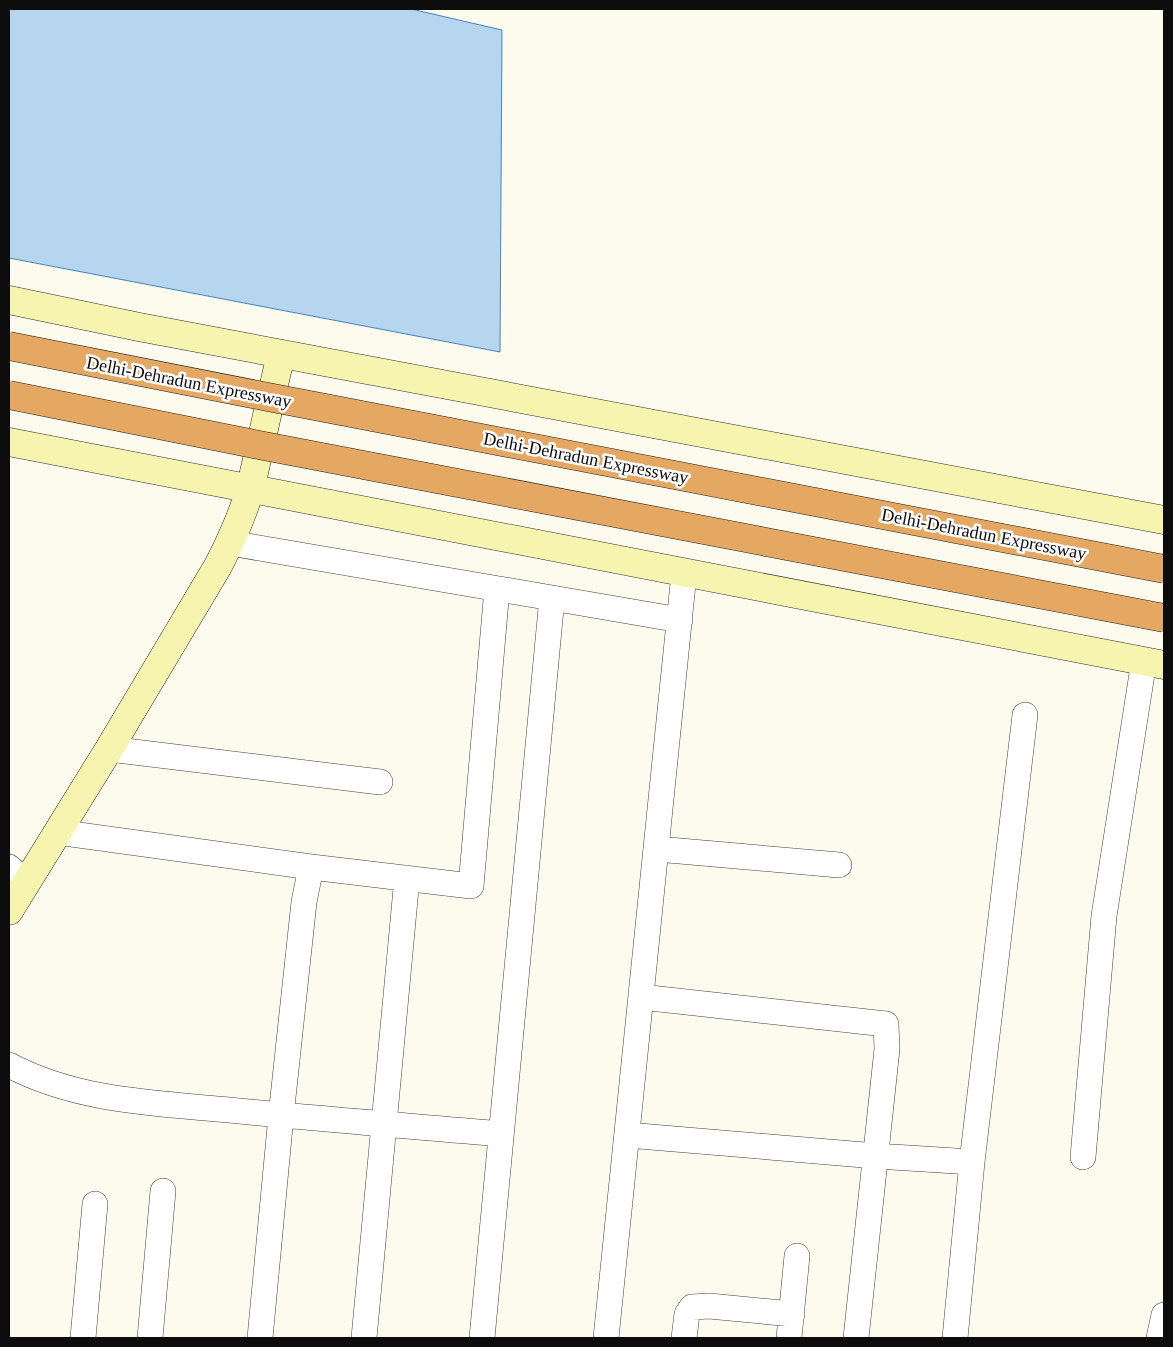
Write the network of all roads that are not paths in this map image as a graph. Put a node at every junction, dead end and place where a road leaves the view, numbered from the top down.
1 (9, 300) edge
2 (9, 346) edge
3 (280, 354) junction
4 (9, 395) edge
5 (9, 442) edge
6 (247, 500) junction
7 (1164, 520) edge
8 (231, 540) junction
9 (1164, 568) edge
10 (684, 574) junction
11 (497, 589) junction
12 (552, 598) junction
13 (1164, 618) edge
14 (680, 620) junction
15 (1146, 679) edge
16 (1025, 715) dead end
17 (109, 749) junction
18 (380, 782) dead end
19 (57, 832) junction
20 (657, 849) junction
21 (839, 865) dead end
22 (311, 867) junction
23 (17, 875) edge
24 (407, 878) junction
25 (9, 911) edge
26 (641, 998) junction
27 (9, 1065) edge
28 (281, 1116) junction
29 (385, 1124) junction
30 (501, 1134) junction
31 (627, 1135) junction
32 (876, 1156) junction
33 (1083, 1158) dead end
34 (972, 1162) junction
35 (162, 1192) dead end
36 (95, 1204) dead end
37 (797, 1256) dead end
38 (1164, 1316) edge
39 (790, 1326) edge
40 (83, 1338) edge
41 (150, 1338) edge
42 (260, 1338) edge
43 (364, 1338) edge
44 (482, 1338) edge
45 (606, 1338) edge
46 (684, 1338) edge
47 (856, 1338) edge
48 (955, 1338) edge
49 (1159, 1338) edge

1 - 3 street
2 - 9 highway, Delhi-Dehradun Expressway, bridge
3 - 6 street
3 - 7 street
4 - 13 highway, bridge
5 - 6 street
6 - 8 street
6 - 10 street
8 - 11 street
8 - 17 street
10 - 14 street
10 - 15 street
11 - 12 street
11 - 24 street
12 - 14 street
12 - 30 street
14 - 20 street
15 - 33 street
16 - 34 street
17 - 18 street
17 - 19 street
19 - 22 street
19 - 23 street
20 - 21 street
20 - 26 street
22 - 24 street
22 - 28 street
23 - 25 street
24 - 29 street
26 - 31 street
26 - 32 street
27 - 28 street
28 - 29 street
28 - 42 street
29 - 30 street
29 - 43 street
30 - 44 street
31 - 32 street
31 - 45 street
32 - 34 street
32 - 47 street
34 - 48 street
35 - 41 street
36 - 40 street
37 - 39 street
38 - 49 street
39 - 46 street

